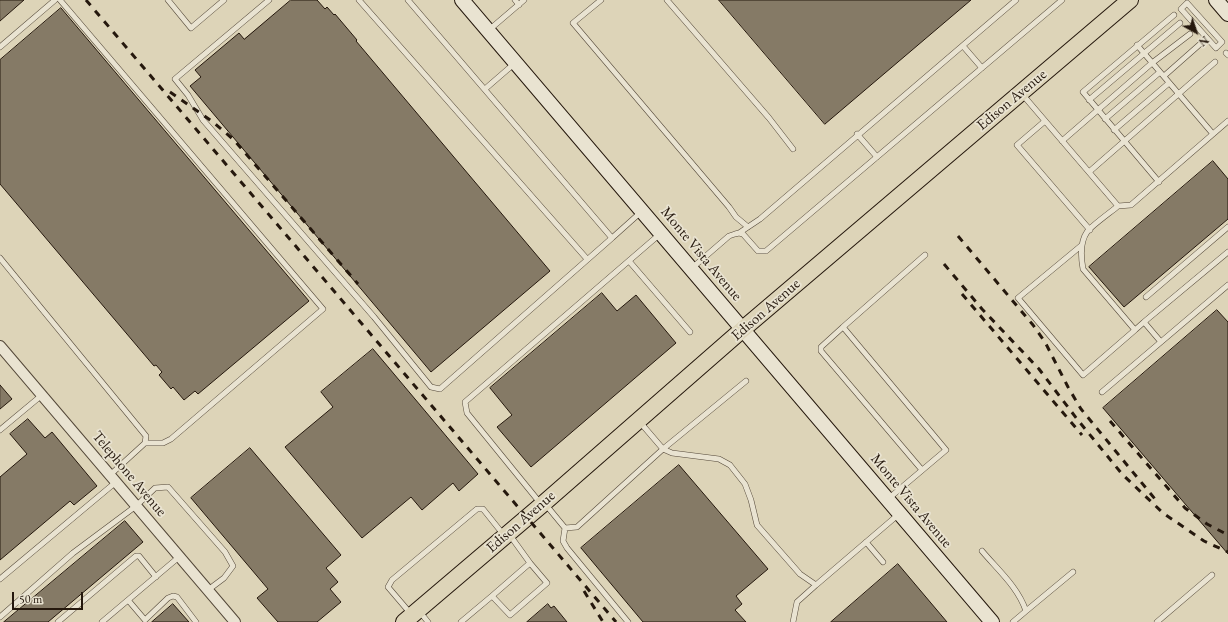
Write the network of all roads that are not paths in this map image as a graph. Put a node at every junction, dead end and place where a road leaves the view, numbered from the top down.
1 (55, 0) edge
2 (60, 0) edge
3 (168, 0) edge
4 (224, 0) edge
5 (270, 0) edge
6 (359, 0) edge
7 (408, 0) edge
8 (462, 0) edge
9 (515, 0) edge
10 (524, 0) edge
11 (602, 0) edge
12 (667, 0) edge
13 (1016, 0) edge
14 (1062, 0) edge
15 (1130, 0) edge
16 (1216, 0) edge
17 (519, 5) junction
18 (1228, 14) edge
19 (1174, 15) dead end
20 (1180, 23) dead end
21 (489, 31) junction
22 (1190, 34) dead end
23 (1207, 38) junction
24 (1137, 45) junction
25 (963, 46) junction
26 (0, 48) edge
27 (1144, 53) junction
28 (1215, 62) dead end
29 (516, 63) junction
30 (1152, 63) junction
31 (982, 68) junction
32 (1162, 74) junction
33 (1169, 83) junction
34 (485, 89) junction
35 (1021, 93) junction
36 (1179, 94) junction
37 (1089, 100) junction
38 (1098, 110) junction
39 (1105, 119) junction
40 (1045, 121) junction
41 (1228, 121) edge
42 (1114, 130) junction
43 (857, 134) junction
44 (1213, 134) junction
45 (1062, 141) junction
46 (1124, 141) junction
47 (793, 149) dead end
48 (877, 157) junction
49 (1089, 172) junction
50 (1159, 182) junction
51 (1118, 206) junction
52 (642, 211) junction
53 (748, 227) junction
54 (1228, 227) edge
55 (1090, 230) junction
56 (661, 233) junction
57 (739, 233) junction
58 (612, 238) junction
59 (1082, 245) junction
60 (1228, 252) edge
61 (925, 256) dead end
62 (0, 258) edge
63 (587, 259) junction
64 (629, 261) junction
65 (691, 268) junction
66 (1228, 285) edge
67 (1146, 296) dead end
68 (1144, 322) junction
69 (843, 327) junction
70 (743, 329) junction
71 (1135, 330) junction
72 (690, 332) dead end
73 (1161, 342) junction
74 (0, 346) edge
75 (746, 381) dead end
76 (1102, 392) dead end
77 (42, 395) junction
78 (639, 420) junction
79 (0, 430) edge
80 (145, 443) junction
81 (664, 449) junction
82 (922, 470) junction
83 (113, 479) junction
84 (888, 500) junction
85 (543, 504) junction
86 (136, 506) junction
87 (899, 513) junction
88 (566, 528) junction
89 (507, 535) junction
90 (866, 542) junction
91 (982, 551) dead end
92 (179, 557) junction
93 (883, 562) dead end
94 (530, 563) junction
95 (1073, 572) dead end
96 (1212, 574) dead end
97 (156, 577) junction
98 (0, 579) edge
99 (816, 585) junction
100 (208, 590) junction
101 (492, 596) junction
102 (128, 600) junction
103 (1026, 611) junction
104 (0, 617) edge
105 (415, 617) edge
106 (144, 621) edge
107 (58, 622) edge
108 (102, 622) edge
109 (196, 622) edge
110 (235, 622) edge
111 (461, 622) edge
112 (628, 622) edge
113 (794, 622) edge
114 (992, 622) edge
115 (1013, 622) edge
116 (1157, 622) edge

1 - 26 lane
2 - 80 lane
3 - 4 lane
5 - 63 lane
6 - 63 lane
7 - 34 lane
8 - 21 street, Monte Vista Avenue
9 - 17 lane
10 - 17 lane
11 - 53 lane
12 - 47 lane
13 - 25 lane
14 - 31 lane
15 - 35 main road, Edison Avenue
16 - 18 street
17 - 21 lane
19 - 24 lane
20 - 27 lane
21 - 29 street, Monte Vista Avenue
22 - 30 lane
23 - 23 lane
23 - 32 lane
24 - 27 lane
24 - 37 lane
25 - 31 lane
25 - 43 lane
27 - 30 lane
27 - 37 lane
28 - 36 lane
29 - 34 lane
29 - 52 street, Monte Vista Avenue
30 - 32 lane
30 - 38 lane
31 - 48 lane
32 - 33 lane
32 - 39 lane
33 - 36 lane
33 - 42 lane
34 - 58 lane
35 - 40 lane
35 - 70 main road, Edison Avenue
36 - 44 lane
36 - 46 lane
37 - 38 lane
38 - 39 lane
38 - 45 lane
39 - 42 lane
40 - 45 lane
40 - 55 lane
41 - 44 lane
42 - 46 lane
43 - 48 lane
43 - 53 lane
44 - 50 lane
45 - 49 lane
46 - 49 lane
46 - 50 lane
48 - 57 lane
49 - 51 lane
50 - 51 lane
51 - 55 lane
52 - 56 street, Monte Vista Avenue
52 - 58 lane
53 - 57 lane
54 - 67 lane
55 - 59 lane
56 - 64 lane
56 - 65 street, Monte Vista Avenue
57 - 65 lane
58 - 63 lane
59 - 71 lane
59 - 71 lane
60 - 68 lane
61 - 69 lane
62 - 80 lane
64 - 72 lane
64 - 85 lane
65 - 70 street, Monte Vista Avenue
66 - 73 lane
68 - 71 lane
68 - 73 lane
69 - 82 lane
69 - 82 lane
70 - 78 main road, Edison Avenue
70 - 84 street, Monte Vista Avenue
73 - 76 lane
74 - 77 street, Telephone Avenue
75 - 81 lane
77 - 79 lane
77 - 83 street, Telephone Avenue
78 - 81 lane
78 - 85 main road, Edison Avenue
80 - 83 lane
81 - 88 lane
81 - 99 lane
82 - 84 lane
83 - 86 street, Telephone Avenue
83 - 98 lane
84 - 87 street, Monte Vista Avenue
85 - 88 lane
85 - 89 main road, Edison Avenue
86 - 92 street, Telephone Avenue
86 - 100 lane
86 - 104 lane
87 - 90 lane
87 - 114 street, Monte Vista Avenue
88 - 112 lane
89 - 94 lane
89 - 105 main road, Edison Avenue
89 - 105 lane
90 - 93 lane
90 - 99 lane
91 - 103 lane
92 - 97 lane
92 - 100 street, Telephone Avenue
94 - 101 lane
94 - 101 lane
95 - 103 lane
96 - 116 lane
97 - 102 lane
97 - 107 lane
99 - 113 lane
100 - 110 street, Telephone Avenue
101 - 111 lane
102 - 106 lane
102 - 108 lane
103 - 115 lane
106 - 109 lane

